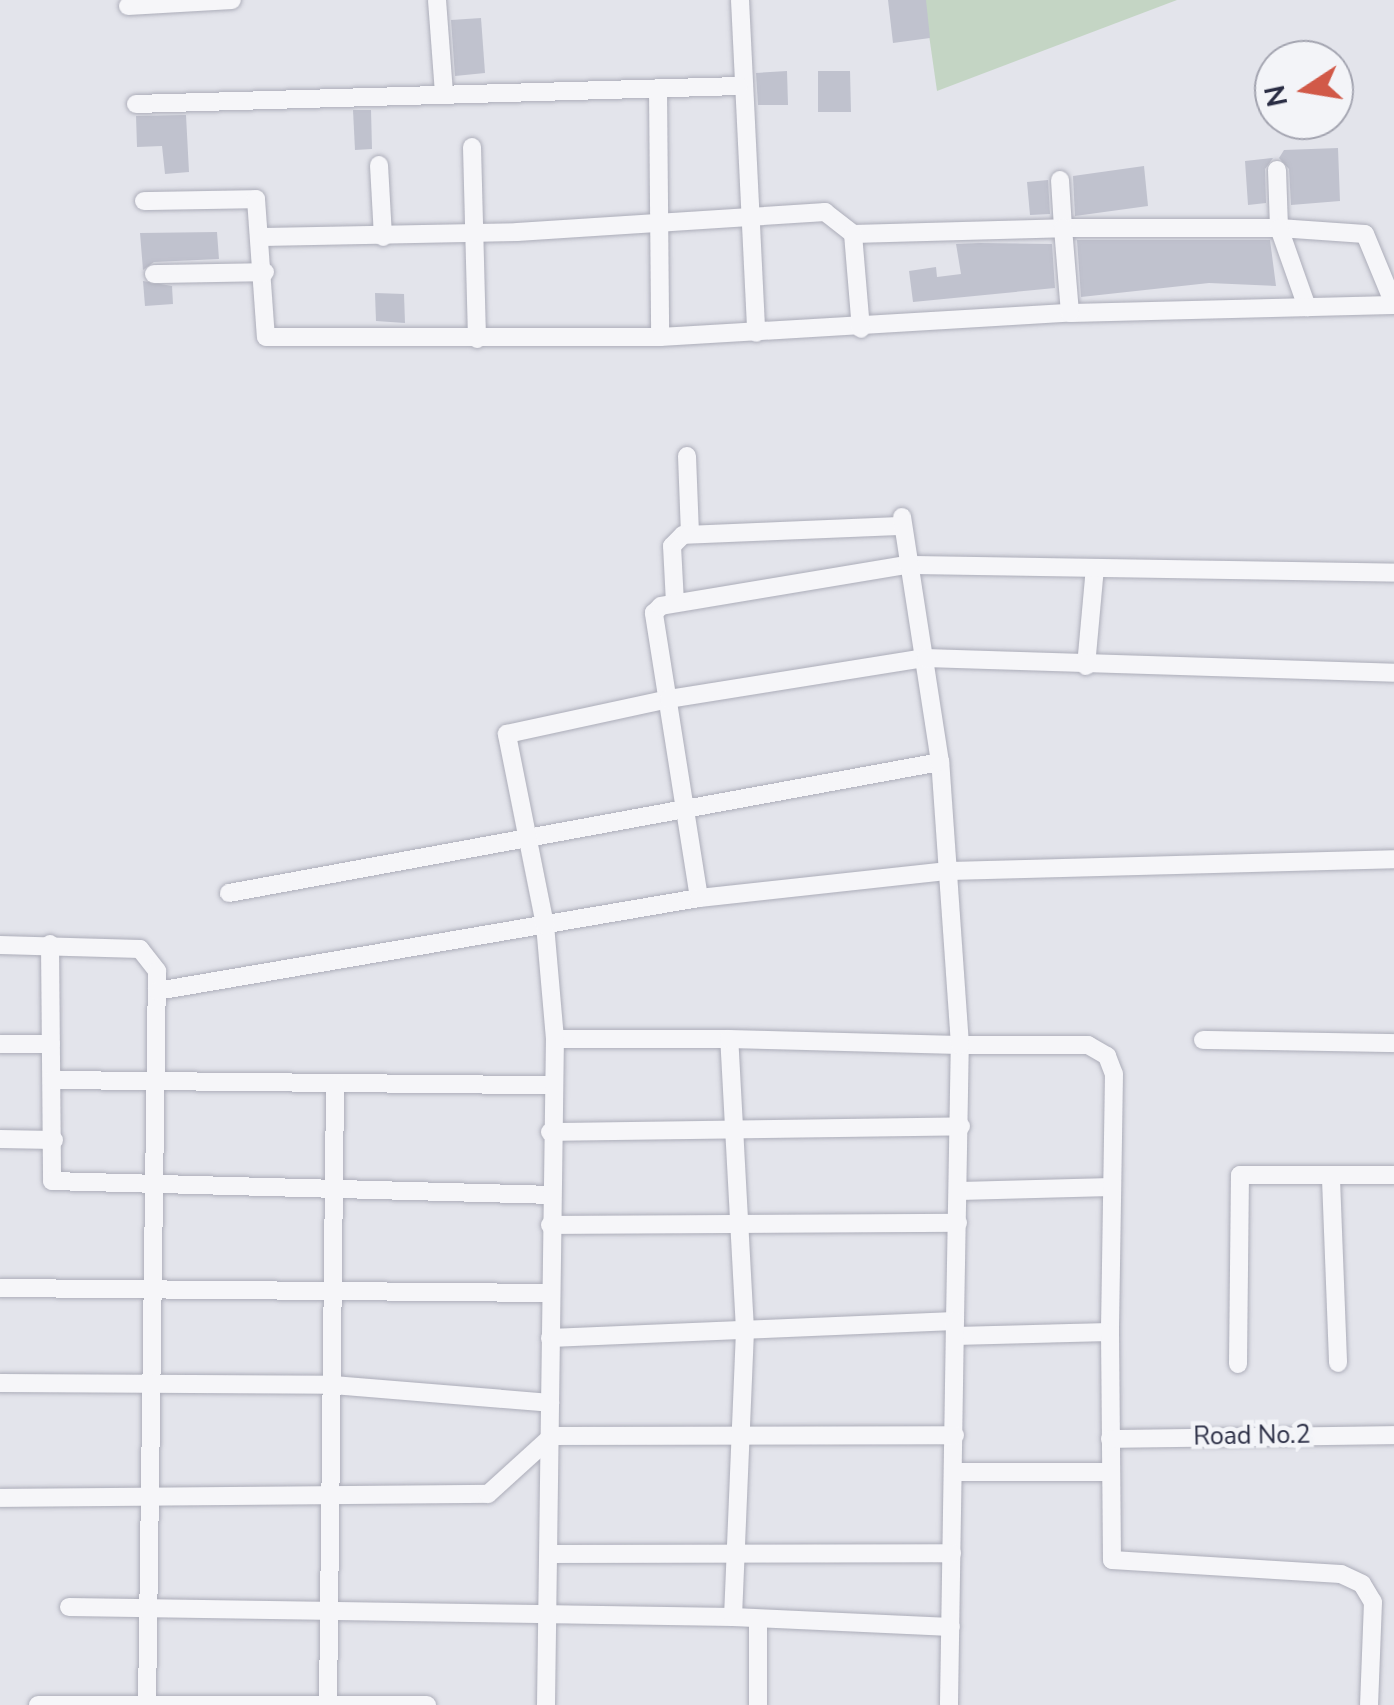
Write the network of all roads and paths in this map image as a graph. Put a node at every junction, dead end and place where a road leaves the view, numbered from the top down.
1 (232, 0) edge
2 (437, 0) edge
3 (740, 0) edge
4 (128, 6) dead end
5 (739, 86) junction
6 (658, 88) junction
7 (444, 94) junction
8 (136, 104) dead end
9 (472, 147) dead end
10 (379, 164) dead end
11 (1277, 170) dead end
12 (1060, 180) dead end
13 (144, 200) dead end
14 (748, 214) junction
15 (657, 218) junction
16 (1063, 228) junction
17 (1279, 228) junction
18 (479, 233) junction
19 (853, 234) junction
20 (263, 237) junction
21 (383, 237) junction
22 (265, 272) junction
23 (154, 274) dead end
24 (1394, 304) edge
25 (1307, 307) junction
26 (1070, 313) junction
27 (861, 328) junction
28 (756, 333) junction
29 (660, 337) junction
30 (477, 339) junction
31 (687, 456) dead end
32 (690, 534) junction
33 (907, 565) junction
34 (1095, 568) junction
35 (1394, 573) edge
36 (676, 603) junction
37 (926, 658) junction
38 (1086, 666) junction
39 (1394, 673) edge
40 (669, 700) junction
41 (940, 762) junction
42 (684, 814) junction
43 (524, 840) junction
44 (1394, 859) edge
45 (949, 871) junction
46 (229, 893) dead end
47 (699, 898) junction
48 (545, 925) junction
49 (50, 944) junction
50 (0, 945) edge
51 (158, 992) junction
52 (555, 1039) junction
53 (730, 1039) junction
54 (1203, 1040) dead end
55 (1394, 1043) edge
56 (0, 1044) edge
57 (51, 1044) junction
58 (960, 1045) junction
59 (52, 1080) junction
60 (156, 1083) junction
61 (335, 1084) junction
62 (550, 1085) junction
63 (961, 1126) junction
64 (735, 1128) junction
65 (550, 1132) junction
66 (0, 1140) edge
67 (54, 1140) junction
68 (1394, 1175) edge
69 (1332, 1178) junction
70 (156, 1184) junction
71 (336, 1187) junction
72 (1112, 1187) junction
73 (959, 1191) junction
74 (550, 1195) junction
75 (958, 1223) junction
76 (740, 1224) junction
77 (550, 1225) junction
78 (154, 1287) junction
79 (0, 1288) edge
80 (336, 1290) junction
81 (550, 1293) junction
82 (955, 1329) junction
83 (745, 1330) junction
84 (1110, 1332) junction
85 (550, 1338) junction
86 (1338, 1363) dead end
87 (1238, 1364) dead end
88 (0, 1383) edge
89 (152, 1383) junction
90 (333, 1385) junction
91 (550, 1403) junction
92 (739, 1434) junction
93 (955, 1435) junction
94 (1394, 1435) edge
95 (552, 1436) junction
96 (1110, 1439) junction
97 (953, 1472) junction
98 (1111, 1472) junction
99 (329, 1494) junction
100 (150, 1497) junction
101 (0, 1498) edge
102 (550, 1554) junction
103 (735, 1554) junction
104 (952, 1554) junction
105 (69, 1607) dead end
106 (149, 1608) junction
107 (326, 1611) junction
108 (550, 1614) junction
109 (733, 1617) junction
110 (758, 1620) junction
111 (1394, 1626) edge
112 (951, 1627) junction
113 (1374, 1627) junction
114 (328, 1703) edge
115 (38, 1705) edge
116 (147, 1705) edge
117 (427, 1705) edge
118 (546, 1705) edge
119 (758, 1705) edge
120 (950, 1705) edge
121 (1370, 1705) edge

1 - 4 street
2 - 7 street
3 - 5 street
5 - 6 street
5 - 14 street
6 - 7 street
6 - 15 street
7 - 8 street
9 - 18 street
10 - 21 street
11 - 17 street
12 - 16 street
13 - 20 street
14 - 15 street
14 - 19 street
14 - 28 street
15 - 18 street
15 - 29 street
16 - 17 street
16 - 19 street
16 - 26 street
17 - 24 street
17 - 25 street
18 - 21 street
18 - 30 street
19 - 27 street
20 - 21 street
20 - 22 street
22 - 23 street
22 - 30 street
24 - 25 street
25 - 26 street
26 - 27 street
27 - 28 street
28 - 29 street
29 - 30 street
31 - 32 street
32 - 33 street
32 - 36 street
33 - 34 street
33 - 36 street
33 - 37 street
34 - 35 street
34 - 38 street
36 - 40 street
37 - 38 street
37 - 40 street
37 - 41 street
38 - 39 street
40 - 42 street
40 - 43 street
41 - 42 street
41 - 45 street
42 - 43 street
42 - 47 street
43 - 46 street
43 - 48 street
44 - 45 street
45 - 47 street
45 - 58 street
47 - 48 street
48 - 51 street
48 - 52 street
49 - 50 street
49 - 51 street
49 - 57 street
51 - 60 street
52 - 53 street
52 - 62 street
53 - 58 street
53 - 64 street
54 - 55 street
56 - 57 street
57 - 59 street
58 - 63 street
58 - 72 street
59 - 60 street
59 - 67 street
60 - 61 street
60 - 70 street
61 - 62 street
61 - 71 street
62 - 65 street
63 - 64 street
63 - 73 street
64 - 65 street
64 - 76 street
65 - 74 street
66 - 67 street
67 - 70 street
68 - 69 street
69 - 86 street
69 - 87 street
70 - 71 street
70 - 78 street
71 - 74 street
71 - 80 street
72 - 73 street
72 - 84 street
73 - 75 street
74 - 77 street
75 - 76 street
75 - 82 street
76 - 77 street
76 - 83 street
77 - 81 street
78 - 79 street
78 - 80 street
78 - 89 street
80 - 81 street
80 - 90 street
81 - 85 street
82 - 83 street
82 - 84 street
82 - 93 street
83 - 85 street
83 - 92 street
84 - 96 street
85 - 91 street
88 - 89 street
89 - 90 street
89 - 100 street
90 - 91 street
90 - 99 street
91 - 95 street
92 - 93 street
92 - 95 street
92 - 103 street
93 - 97 street
94 - 96 street, Road No.2
95 - 99 street
95 - 102 street
96 - 98 street
97 - 98 street
97 - 104 street
98 - 113 street
99 - 100 street
99 - 107 street
100 - 101 street
100 - 106 street
102 - 103 street
102 - 108 street
103 - 104 street
103 - 109 street
104 - 112 street
105 - 106 street
106 - 107 street
106 - 116 street
107 - 108 street
107 - 114 street
108 - 109 street
108 - 118 street
109 - 110 street
110 - 112 street
110 - 119 street
111 - 113 street
112 - 120 street
113 - 121 street
114 - 116 street
114 - 117 street
115 - 116 street

